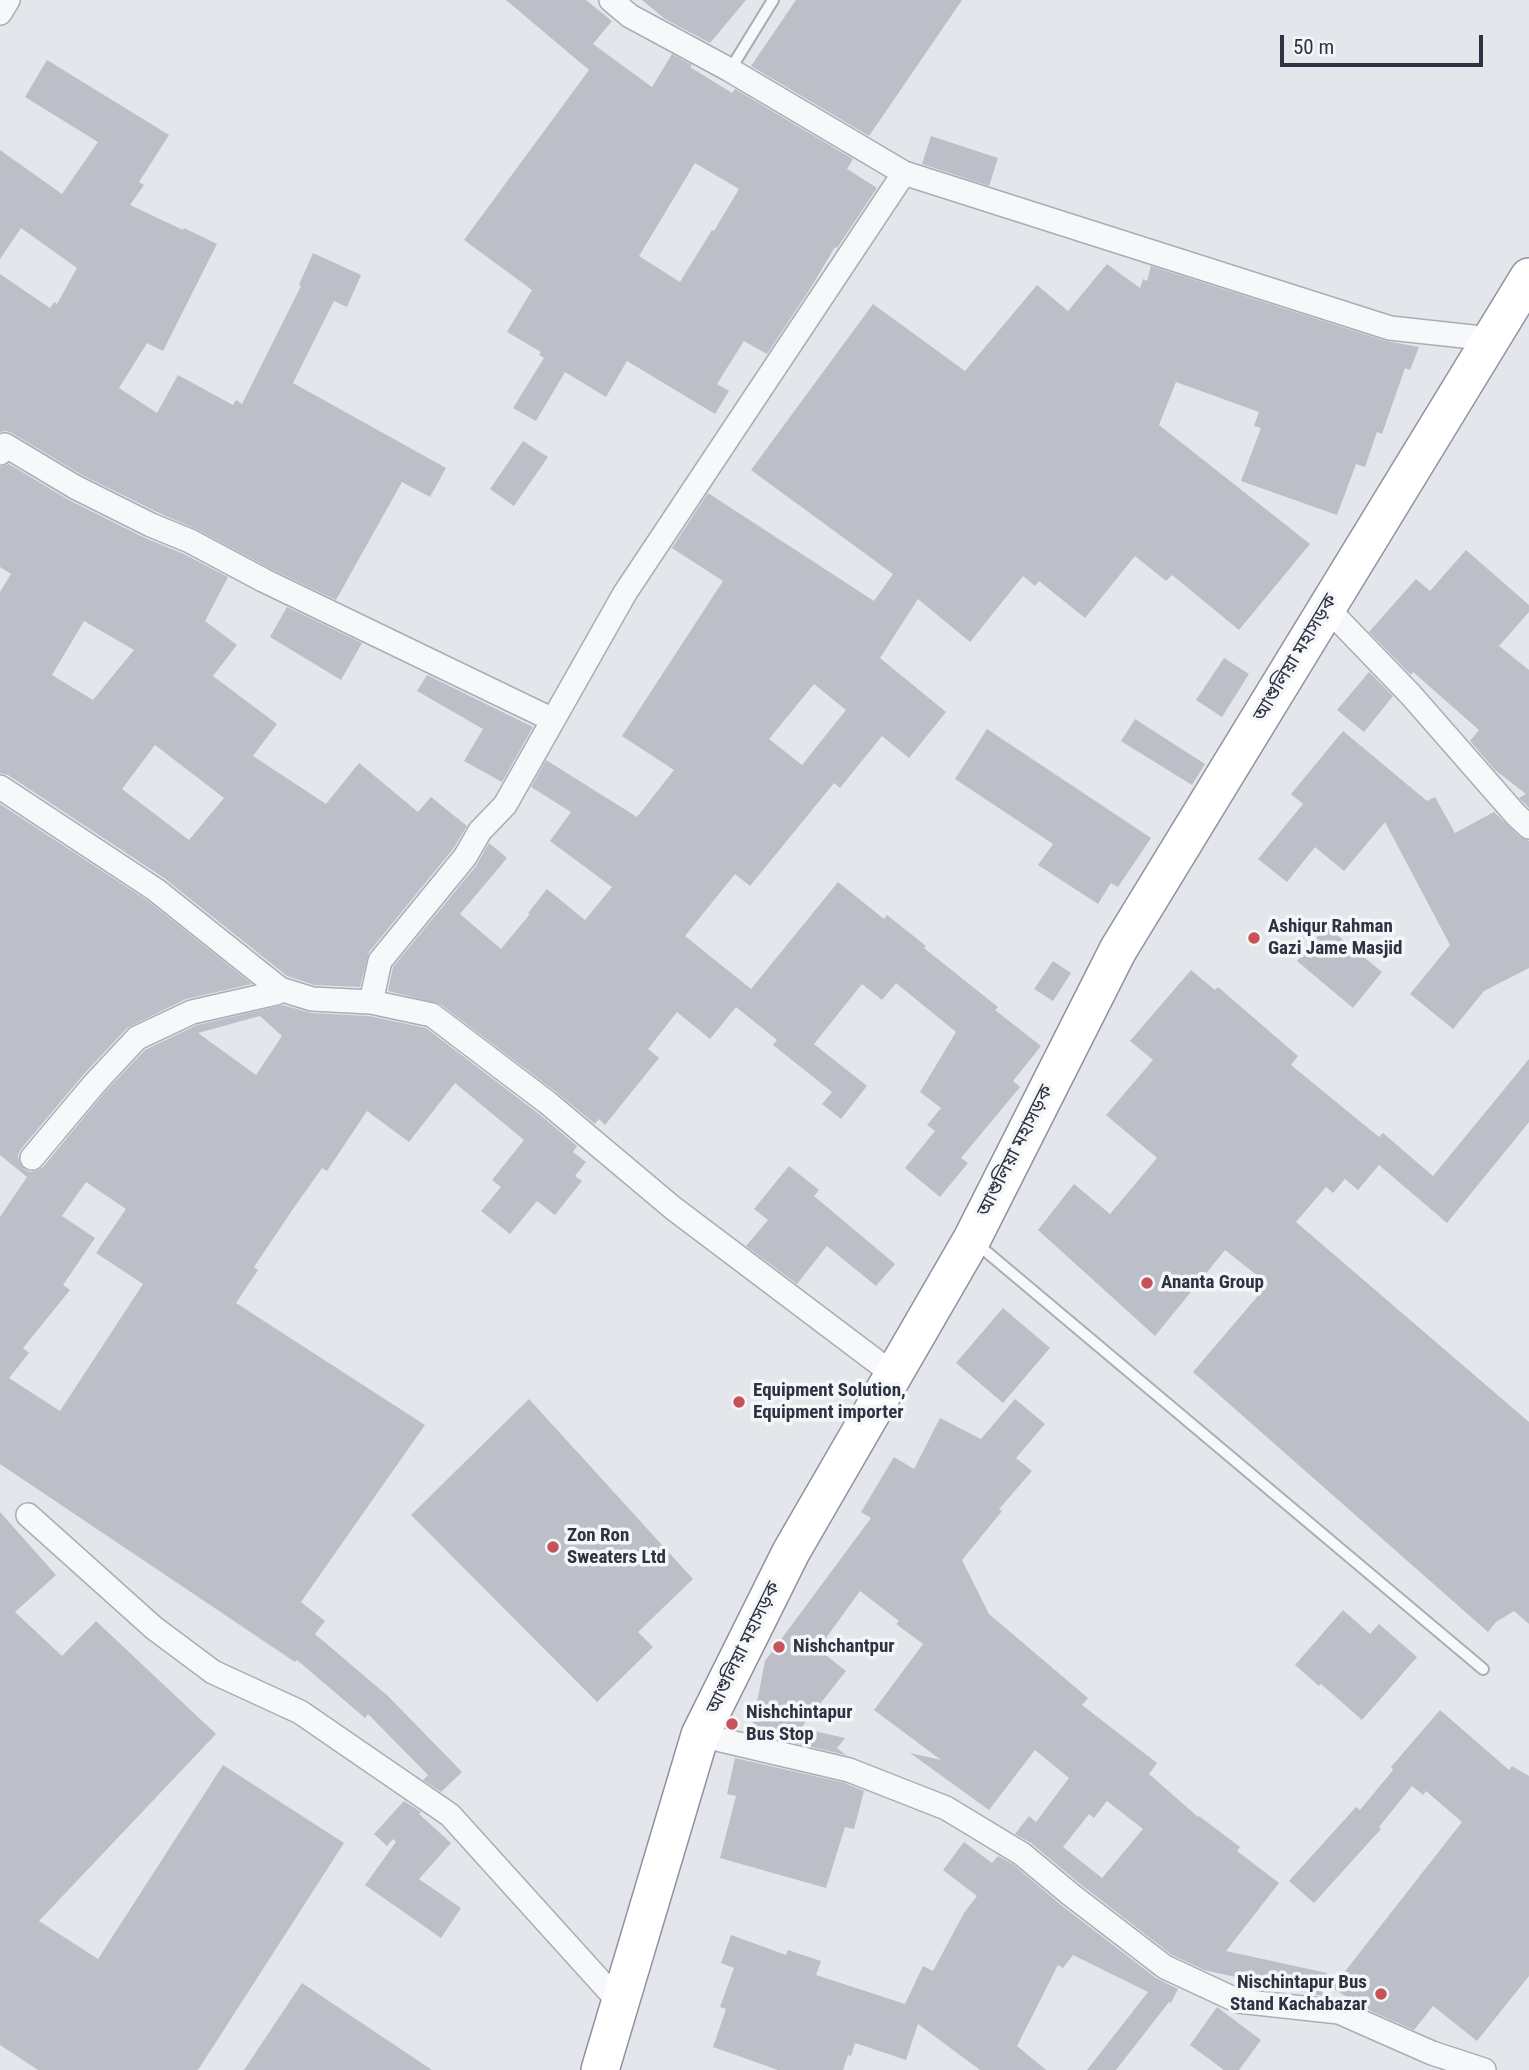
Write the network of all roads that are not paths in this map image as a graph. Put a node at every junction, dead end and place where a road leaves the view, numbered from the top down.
1 (8, 0) edge
2 (611, 0) edge
3 (773, 0) edge
4 (0, 13) edge
5 (730, 69) junction
6 (904, 173) junction
7 (1529, 277) edge
8 (1491, 339) junction
9 (0, 453) edge
10 (1327, 608) junction
11 (553, 720) junction
12 (0, 788) edge
13 (1529, 827) edge
14 (280, 989) junction
15 (371, 1002) junction
16 (32, 1158) dead end
17 (972, 1239) junction
18 (893, 1374) junction
19 (28, 1516) dead end
20 (1483, 1669) dead end
21 (700, 1735) junction
22 (620, 2004) junction
23 (1449, 2065) edge
24 (600, 2070) edge
25 (1484, 2070) edge

1 - 4 street
2 - 5 street
3 - 5 lane
5 - 6 street
6 - 8 street
6 - 11 street
7 - 8 highway, আশুলিয়া মহাসড়ক
8 - 10 highway, আশুলিয়া মহাসড়ক
9 - 11 street
10 - 13 street
10 - 17 highway, আশুলিয়া মহাসড়ক
11 - 15 street
12 - 14 street
14 - 15 street
14 - 16 street
15 - 18 street
17 - 18 highway, আশুলিয়া মহাসড়ক
17 - 20 lane
18 - 21 highway, আশুলিয়া মহাসড়ক
19 - 22 street
21 - 22 highway, আশুলিয়া মহাসড়ক
21 - 23 street
22 - 24 highway, আশুলিয়া মহাসড়ক
23 - 25 street

